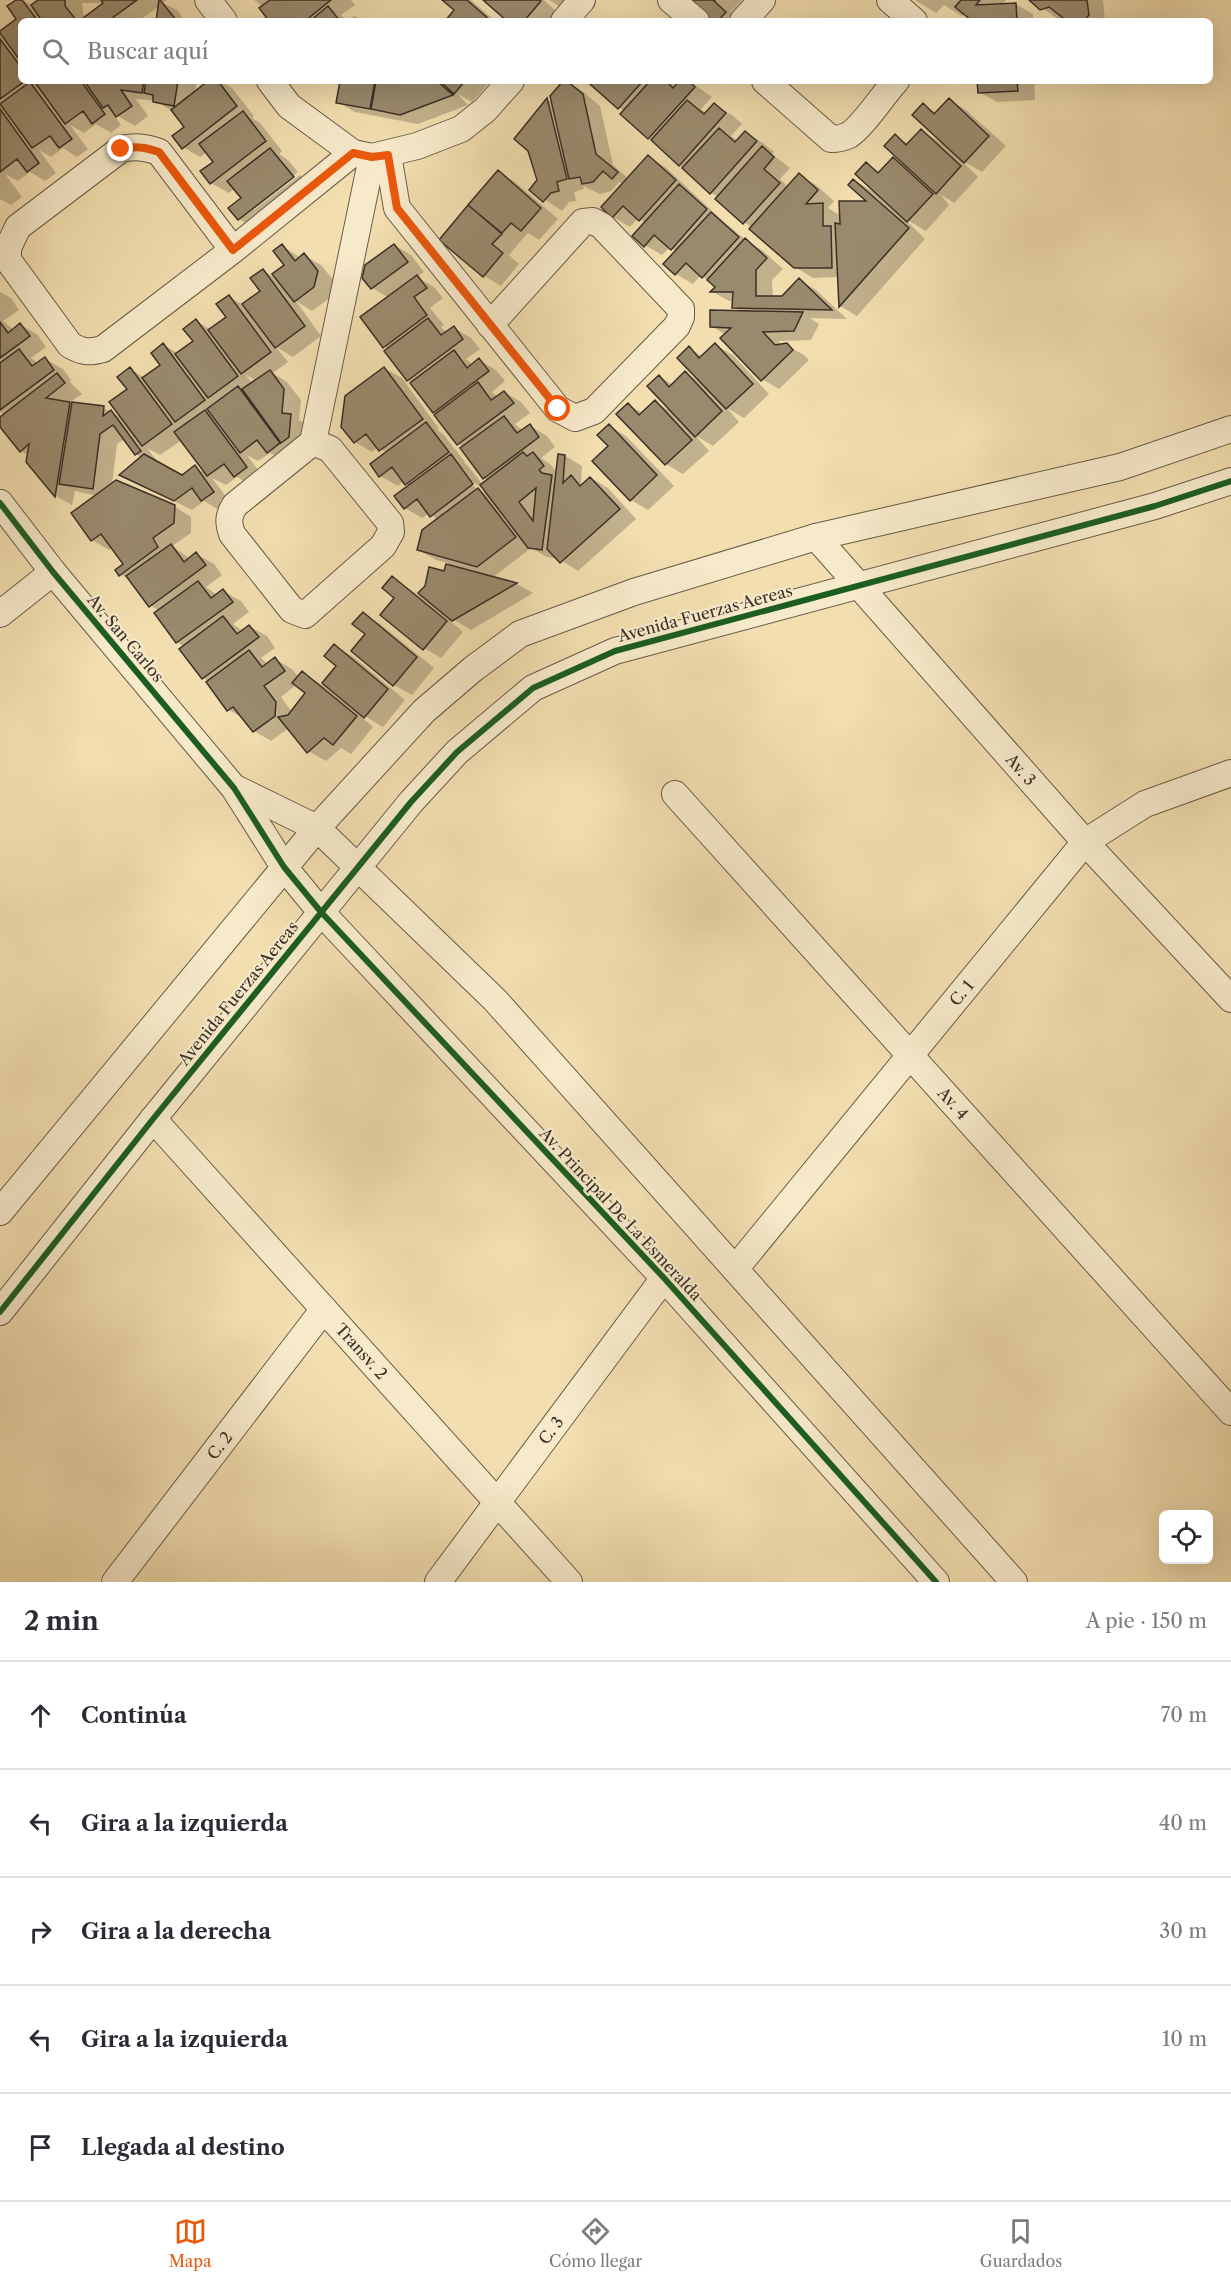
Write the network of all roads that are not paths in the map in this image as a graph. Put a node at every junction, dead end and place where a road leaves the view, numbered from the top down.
1 (208, 0) edge
2 (582, 0) edge
3 (671, 0) edge
4 (762, 0) edge
5 (890, 0) edge
6 (222, 18) edge
7 (567, 18) edge
8 (692, 18) edge
9 (746, 18) edge
10 (911, 18) edge
11 (272, 84) edge
12 (508, 84) edge
13 (768, 84) edge
14 (893, 84) edge
15 (371, 155) junction
16 (233, 250) junction
17 (490, 325) junction
18 (1231, 429) edge
19 (313, 442) junction
20 (1231, 481) edge
21 (0, 503) edge
22 (816, 537) junction
23 (53, 572) junction
24 (859, 585) junction
25 (0, 614) edge
26 (1231, 773) edge
27 (234, 788) junction
28 (675, 794) dead end
29 (317, 828) junction
30 (1085, 842) junction
31 (284, 867) junction
32 (359, 867) junction
33 (321, 912) junction
34 (1231, 999) edge
35 (910, 1053) junction
36 (153, 1119) junction
37 (0, 1212) edge
38 (735, 1269) junction
39 (664, 1278) junction
40 (324, 1309) junction
41 (0, 1312) edge
42 (1231, 1412) edge
43 (498, 1503) junction
44 (115, 1582) edge
45 (438, 1582) edge
46 (569, 1582) edge
47 (936, 1582) edge
48 (1014, 1582) edge

1 - 6 street
2 - 7 street
3 - 8 street
4 - 9 street
5 - 10 street
11 - 15 street
12 - 15 street
13 - 14 street
15 - 16 street
15 - 17 street
15 - 19 street
16 - 16 street
17 - 17 street
18 - 22 street
19 - 19 street
20 - 24 street, Avenida Fuerzas Aereas
21 - 23 street, Av. San Carlos
22 - 24 street, Av. 3
22 - 29 street
23 - 25 street
23 - 27 street, Av. San Carlos
24 - 30 street, Av. 3
24 - 32 street, Avenida Fuerzas Aereas
26 - 30 street, C. 1
27 - 29 street
27 - 31 street, Av. San Carlos
28 - 35 street, Av. 4
29 - 31 street
29 - 32 street
30 - 34 street, Av. 3
30 - 35 street, C. 1
31 - 33 street, Av. Principal De La Esmeralda
31 - 37 street
32 - 33 street, Avenida Fuerzas Aereas
32 - 38 street
33 - 36 street, Avenida Fuerzas Aereas
33 - 39 street, Av. Principal De La Esmeralda
35 - 38 street, C. 1
35 - 42 street, Av. 4
36 - 40 street, Transv. 2
36 - 41 street, Avenida Fuerzas Aereas
38 - 48 street
39 - 43 street, C. 3
39 - 47 street, Av. Principal De La Esmeralda
40 - 43 street, Transv. 2
40 - 44 street, C. 2
43 - 45 street, C. 3
43 - 46 street, Transv. 2

